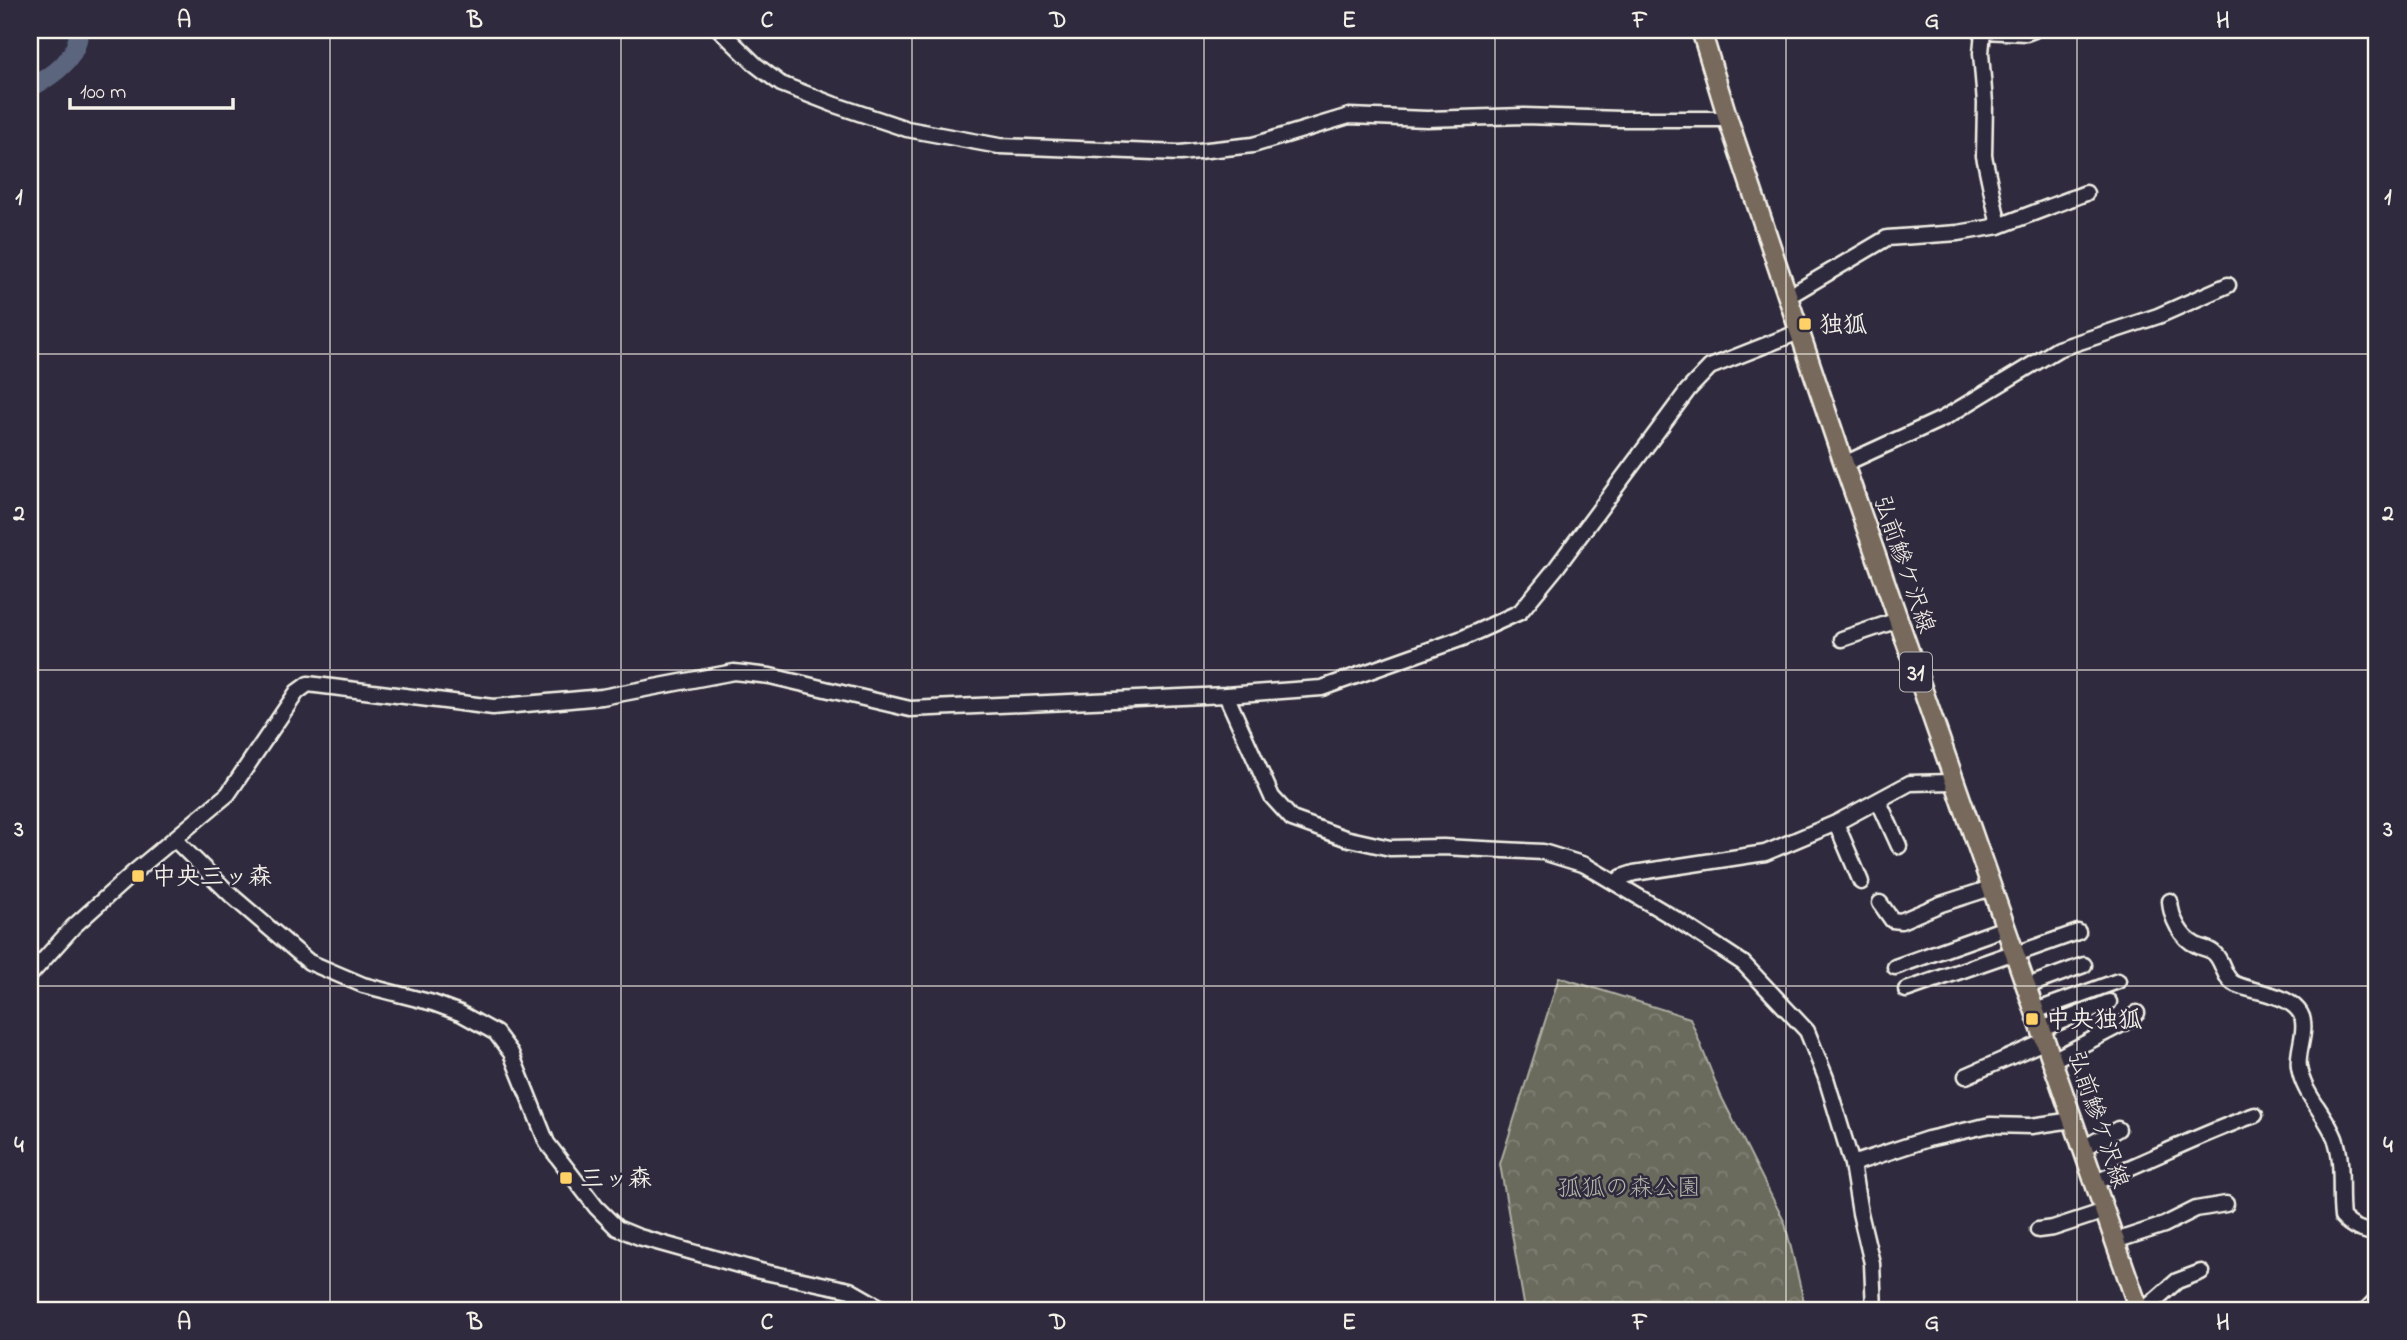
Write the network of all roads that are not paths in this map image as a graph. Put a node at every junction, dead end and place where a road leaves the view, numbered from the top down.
1 (720, 30) edge
2 (1701, 30) edge
3 (2034, 30) edge
4 (1728, 119) junction
5 (2086, 193) dead end
6 (1999, 226) junction
7 (2228, 285) dead end
8 (1788, 296) junction
9 (1799, 332) junction
10 (1844, 464) junction
11 (1898, 620) junction
12 (1842, 639) dead end
13 (1226, 695) junction
14 (1954, 782) junction
15 (1880, 802) junction
16 (1836, 823) junction
17 (174, 839) junction
18 (1899, 846) dead end
19 (1861, 882) dead end
20 (1616, 883) junction
21 (1991, 888) junction
22 (2171, 901) dead end
23 (1880, 903) dead end
24 (2005, 928) junction
25 (2078, 932) dead end
26 (2015, 953) junction
27 (2084, 965) dead end
28 (1895, 967) dead end
29 (30, 975) edge
30 (2118, 981) dead end
31 (2027, 986) junction
32 (1906, 990) dead end
33 (2109, 1002) dead end
34 (2035, 1011) junction
35 (2137, 1013) dead end
36 (2044, 1035) junction
37 (2053, 1060) junction
38 (1965, 1076) dead end
39 (2255, 1115) dead end
40 (2073, 1119) junction
41 (2118, 1129) dead end
42 (2083, 1147) junction
43 (1852, 1164) junction
44 (2095, 1182) junction
45 (2225, 1203) dead end
46 (2105, 1211) junction
47 (2038, 1230) dead end
48 (2377, 1234) edge
49 (2115, 1241) junction
50 (2201, 1272) dead end
51 (2377, 1299) edge
52 (885, 1310) edge
53 (1874, 1310) edge
54 (2141, 1310) edge
55 (2366, 1310) edge

1 - 4 street
2 - 4 main road, 弘前鰺ケ沢線 / 31
3 - 6 street
4 - 8 main road, 弘前鰺ケ沢線 / 31
5 - 6 street
6 - 8 street
7 - 10 street
8 - 9 main road, 弘前鰺ケ沢線 / 31
9 - 10 main road, 弘前鰺ケ沢線 / 31
9 - 13 street
10 - 11 main road, 弘前鰺ケ沢線 / 31
11 - 12 street
11 - 14 main road, 弘前鰺ケ沢線 / 31
13 - 17 street
13 - 20 street
14 - 15 street
14 - 21 main road, 弘前鰺ケ沢線 / 31
15 - 16 street
15 - 18 street
16 - 19 street
16 - 20 street
17 - 29 street
17 - 52 street
20 - 43 street
21 - 23 street
21 - 24 main road, 弘前鰺ケ沢線 / 31
22 - 48 street
24 - 26 main road, 弘前鰺ケ沢線 / 31
24 - 28 street
25 - 26 street
26 - 31 main road, 弘前鰺ケ沢線 / 31
26 - 32 street
27 - 31 street
30 - 34 street
31 - 34 main road, 弘前鰺ケ沢線 / 31
33 - 36 street
34 - 36 main road, 弘前鰺ケ沢線 / 31
35 - 37 street
36 - 37 main road, 弘前鰺ケ沢線 / 31
36 - 38 street
37 - 40 main road, 弘前鰺ケ沢線 / 31
39 - 44 street
40 - 42 main road, 弘前鰺ケ沢線 / 31
40 - 43 street
41 - 42 street
42 - 44 main road, 弘前鰺ケ沢線 / 31
43 - 53 street
44 - 46 main road, 弘前鰺ケ沢線 / 31
45 - 49 street
46 - 47 street
46 - 49 main road, 弘前鰺ケ沢線 / 31
49 - 54 main road, 弘前鰺ケ沢線 / 31
50 - 54 street
51 - 55 street

